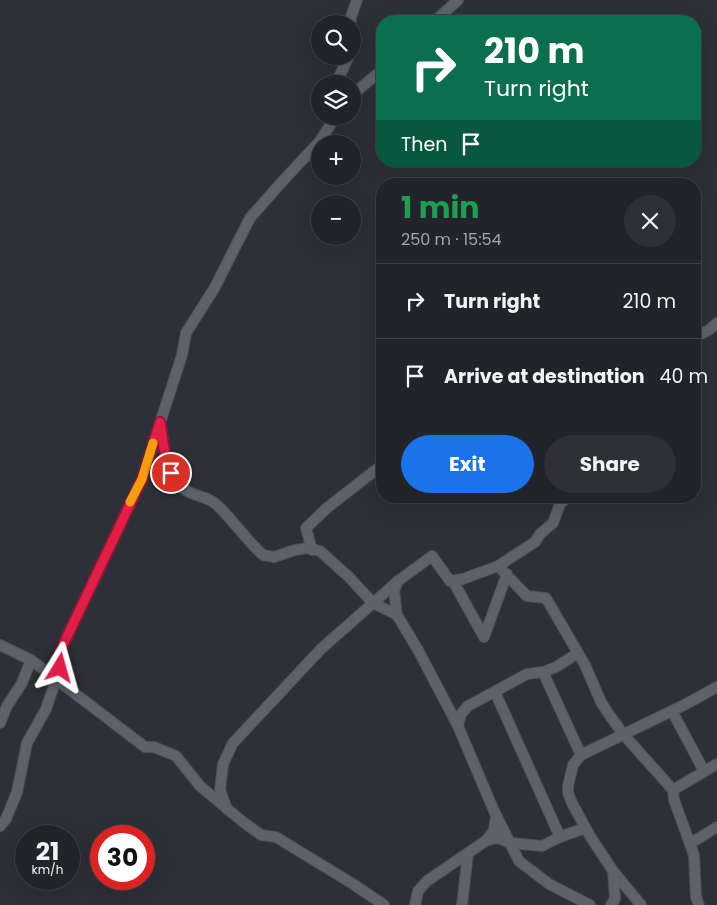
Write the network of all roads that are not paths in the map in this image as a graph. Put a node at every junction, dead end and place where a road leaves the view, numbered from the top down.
1 (357, 0) edge
2 (458, 0) edge
3 (352, 15) edge
4 (442, 15) edge
5 (376, 75) edge
6 (361, 88) edge
7 (330, 125) edge
8 (717, 323) edge
9 (701, 334) edge
10 (160, 422) junction
11 (376, 470) edge
12 (561, 503) edge
13 (312, 550) junction
14 (498, 566) junction
15 (507, 574) junction
16 (398, 581) junction
17 (453, 581) junction
18 (373, 603) junction
19 (397, 616) junction
20 (0, 645) edge
21 (578, 653) junction
22 (31, 660) junction
23 (543, 672) junction
24 (56, 679) junction
25 (717, 686) edge
26 (495, 692) junction
27 (672, 711) junction
28 (0, 723) edge
29 (458, 726) junction
30 (624, 735) junction
31 (581, 754) junction
32 (717, 764) edge
33 (704, 771) junction
34 (673, 790) junction
35 (228, 810) junction
36 (496, 816) junction
37 (0, 826) edge
38 (717, 827) edge
39 (585, 828) junction
40 (560, 837) junction
41 (488, 840) junction
42 (510, 843) junction
43 (691, 843) junction
44 (468, 854) junction
45 (613, 871) junction
46 (384, 905) edge
47 (415, 905) edge
48 (462, 905) edge
49 (590, 905) edge
50 (611, 905) edge
51 (641, 905) edge
52 (700, 905) edge

1 - 3 street
2 - 4 street
5 - 6 street
7 - 10 street
8 - 9 street
10 - 13 street
10 - 24 street
11 - 13 street
12 - 14 street
13 - 18 street
14 - 15 street
14 - 17 street
15 - 17 street
15 - 21 street
16 - 17 street
16 - 18 street
16 - 19 street
18 - 19 street
18 - 35 street
19 - 29 street
20 - 22 street
21 - 23 street
21 - 30 street
22 - 24 street
22 - 28 street
23 - 26 street
23 - 31 street
24 - 35 street
24 - 37 street
25 - 27 street
26 - 29 street
26 - 40 street
27 - 30 street
27 - 33 street
29 - 36 street
30 - 31 street
30 - 34 street
31 - 39 street
32 - 33 street
33 - 34 street
34 - 43 street
35 - 46 street
36 - 41 street
36 - 42 street
38 - 43 street
39 - 40 street
39 - 45 street
40 - 42 street
41 - 42 street
41 - 44 street
42 - 49 street
43 - 52 street
44 - 47 street
44 - 48 street
45 - 50 street
45 - 51 street

